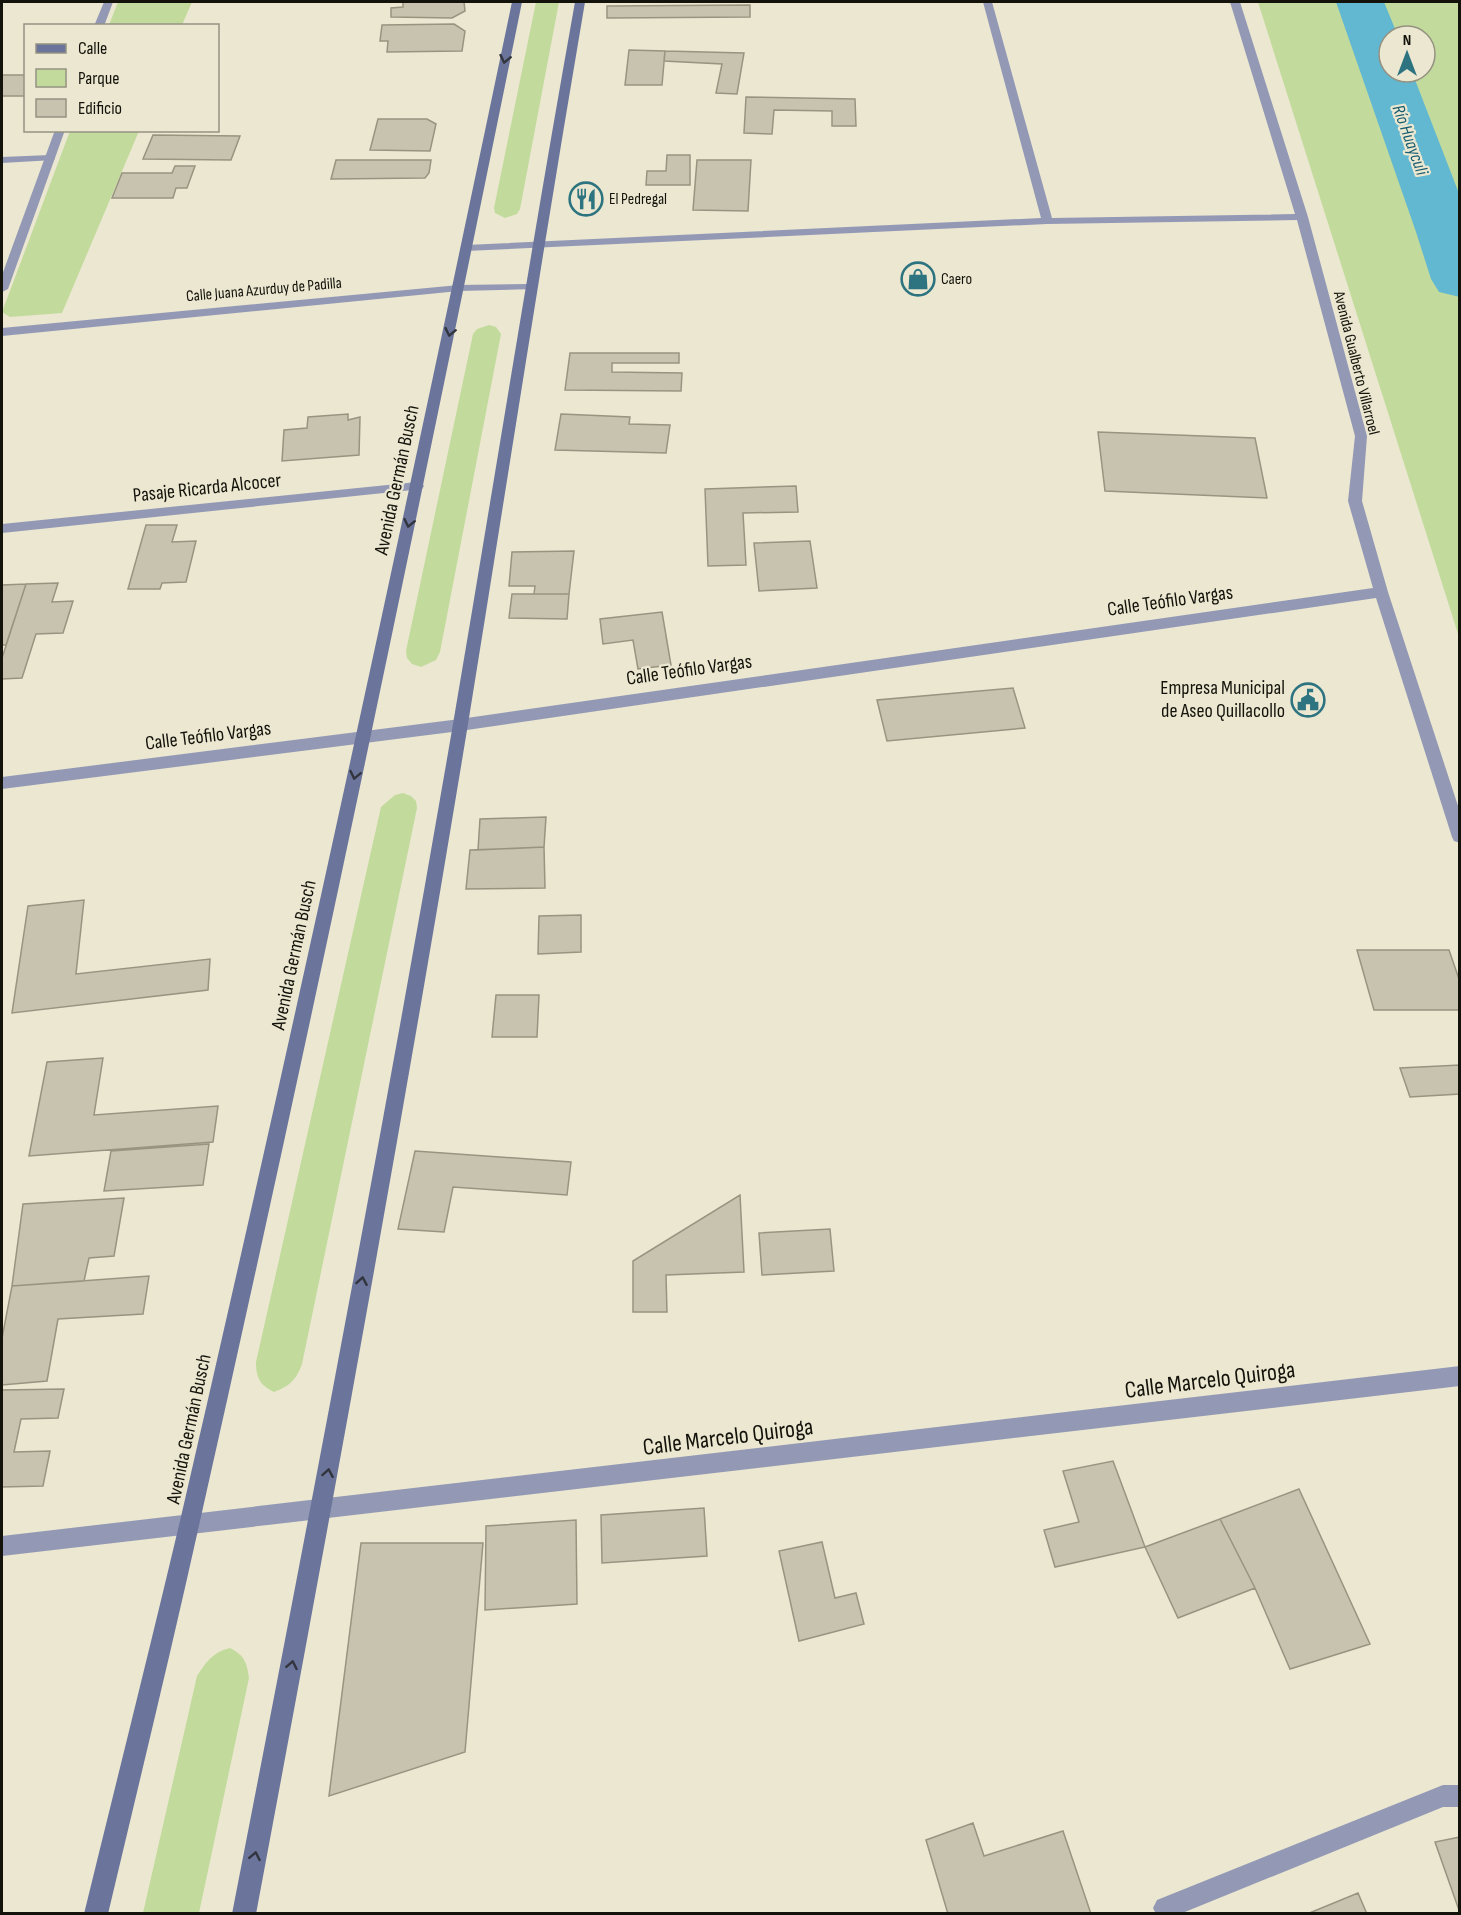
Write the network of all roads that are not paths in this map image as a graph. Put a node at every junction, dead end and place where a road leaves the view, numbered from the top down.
1 (108, 2) edge
2 (517, 2) edge
3 (580, 2) edge
4 (987, 2) edge
5 (1235, 2) edge
6 (100, 24) edge
7 (59, 132) edge
8 (50, 158) junction
9 (2, 160) edge
10 (1302, 217) junction
11 (1047, 221) junction
12 (538, 245) junction
13 (466, 248) junction
14 (530, 287) junction
15 (459, 288) junction
16 (2, 289) edge
17 (2, 332) edge
18 (417, 486) junction
19 (2, 529) edge
20 (1381, 592) junction
21 (460, 724) junction
22 (363, 737) junction
23 (2, 783) edge
24 (1460, 837) edge
25 (1460, 1376) edge
26 (321, 1510) junction
27 (190, 1523) junction
28 (2, 1546) edge
29 (1460, 1796) edge
30 (1165, 1908) dead end
31 (96, 1914) edge
32 (244, 1914) edge

1 - 6 street
2 -> 13 main road, Avenida Germán Busch
3 - 12 main road
4 - 11 street
5 - 10 street, Avenida Gualberto Villarroel
7 - 8 street
8 - 9 street
8 - 16 street
10 - 11 street
10 - 20 street, Avenida Gualberto Villarroel
11 - 12 street
12 - 13 street
12 - 14 main road
13 - 15 main road, Avenida Germán Busch
14 - 15 street, Calle Juana Azurduy de Padilla
14 - 21 main road
15 - 17 street, Calle Juana Azurduy de Padilla
15 -> 18 main road, Avenida Germán Busch
18 - 19 street, Pasaje Ricarda Alcocer
18 -> 22 main road, Avenida Germán Busch
20 - 21 street, Calle Teófilo Vargas
20 - 24 street, Avenida Gualberto Villarroel
21 - 22 street, Calle Teófilo Vargas
26 -> 21 main road
22 - 23 street, Calle Teófilo Vargas
22 -> 27 main road, Avenida Germán Busch
25 - 26 street, Calle Marcelo Quiroga
26 - 27 street, Calle Marcelo Quiroga
32 -> 26 main road
27 - 28 street, Calle Marcelo Quiroga
27 - 31 main road, Avenida Germán Busch
29 - 30 street

